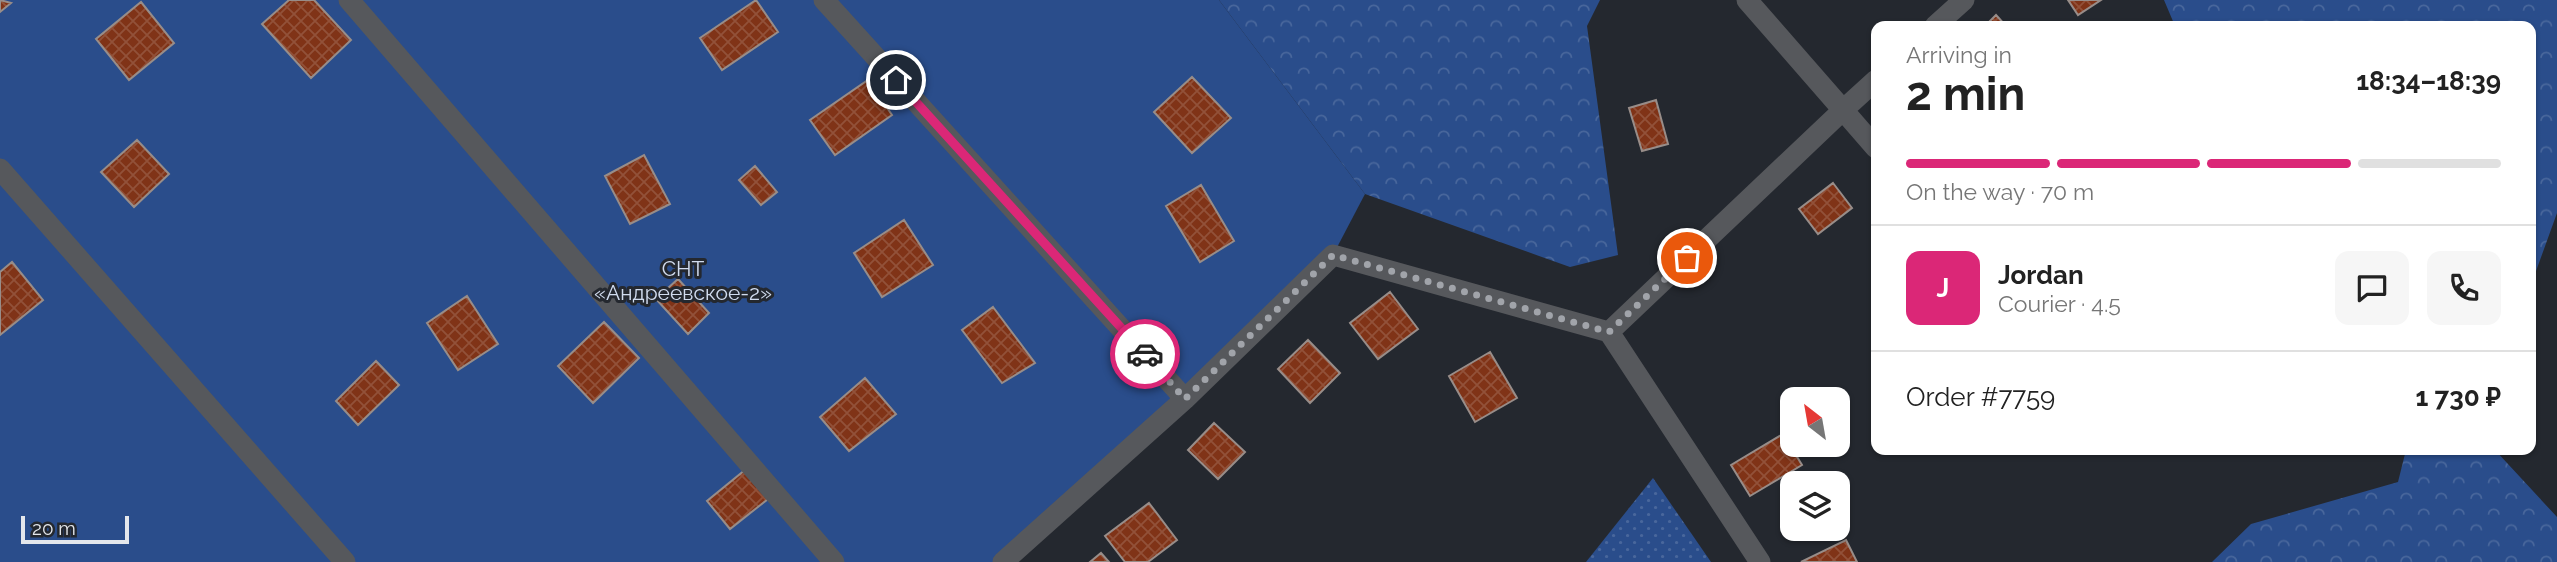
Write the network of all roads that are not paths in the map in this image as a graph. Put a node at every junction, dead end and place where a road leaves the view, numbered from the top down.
1 (349, 0) edge
2 (824, 0) edge
3 (1747, 0) edge
4 (1964, 0) edge
5 (1941, 21) edge
6 (1871, 85) edge
7 (1843, 110) junction
8 (1871, 142) edge
9 (0, 169) edge
10 (1609, 332) junction
11 (1185, 399) junction
12 (1005, 561) edge
13 (345, 562) edge
14 (834, 562) edge
15 (1760, 562) edge

1 - 14 lane
2 - 11 lane
3 - 7 lane
4 - 5 lane
6 - 7 lane
7 - 8 lane
7 - 10 lane
9 - 13 lane
10 - 11 lane
10 - 15 lane
11 - 12 lane

